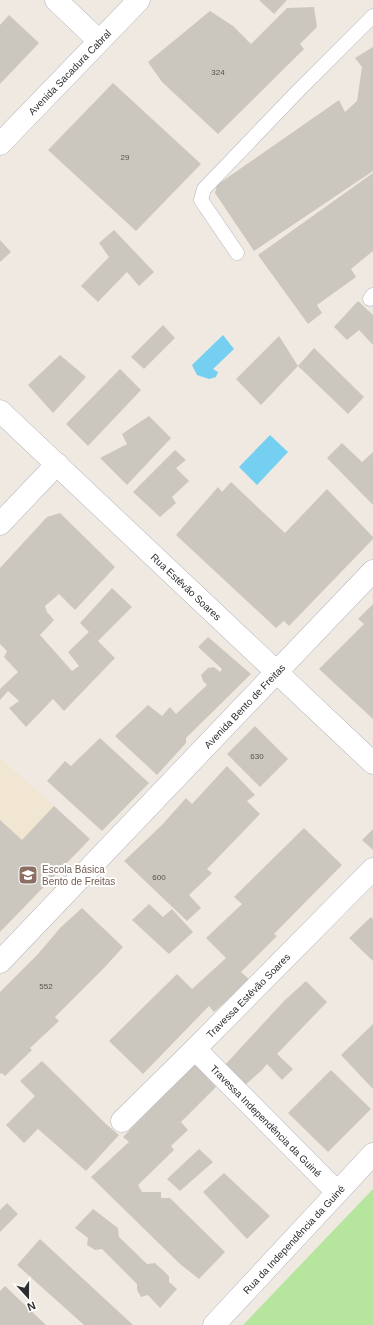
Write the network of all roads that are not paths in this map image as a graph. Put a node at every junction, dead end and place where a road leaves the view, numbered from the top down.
1 (56, 0) edge
2 (140, 0) edge
3 (373, 16) edge
4 (99, 41) junction
5 (0, 144) edge
6 (237, 254) dead end
7 (0, 411) edge
8 (56, 464) junction
9 (0, 524) edge
10 (373, 571) edge
11 (277, 671) junction
12 (373, 763) edge
13 (373, 869) edge
14 (0, 962) edge
15 (195, 1049) junction
16 (122, 1121) dead end
17 (373, 1154) edge
18 (336, 1192) junction
19 (214, 1325) edge

1 - 4 street
2 - 4 street, Avenida Sacadura Cabral
3 - 6 lane
4 - 5 street, Avenida Sacadura Cabral
7 - 8 street, Rua Estêvão Soares
8 - 9 street
8 - 11 street, Rua Estêvão Soares
10 - 11 street, Avenida Bento de Freitas
11 - 12 street, Rua Estêvão Soares
11 - 14 street, Avenida Bento de Freitas
13 - 15 street, Travessa Estêvão Soares
15 - 16 street, Travessa Estêvão Soares
15 - 18 street, Travessa Independência da Guiné
17 - 18 street, Rua da Independência da Guiné
18 - 19 street, Rua da Independência da Guiné

